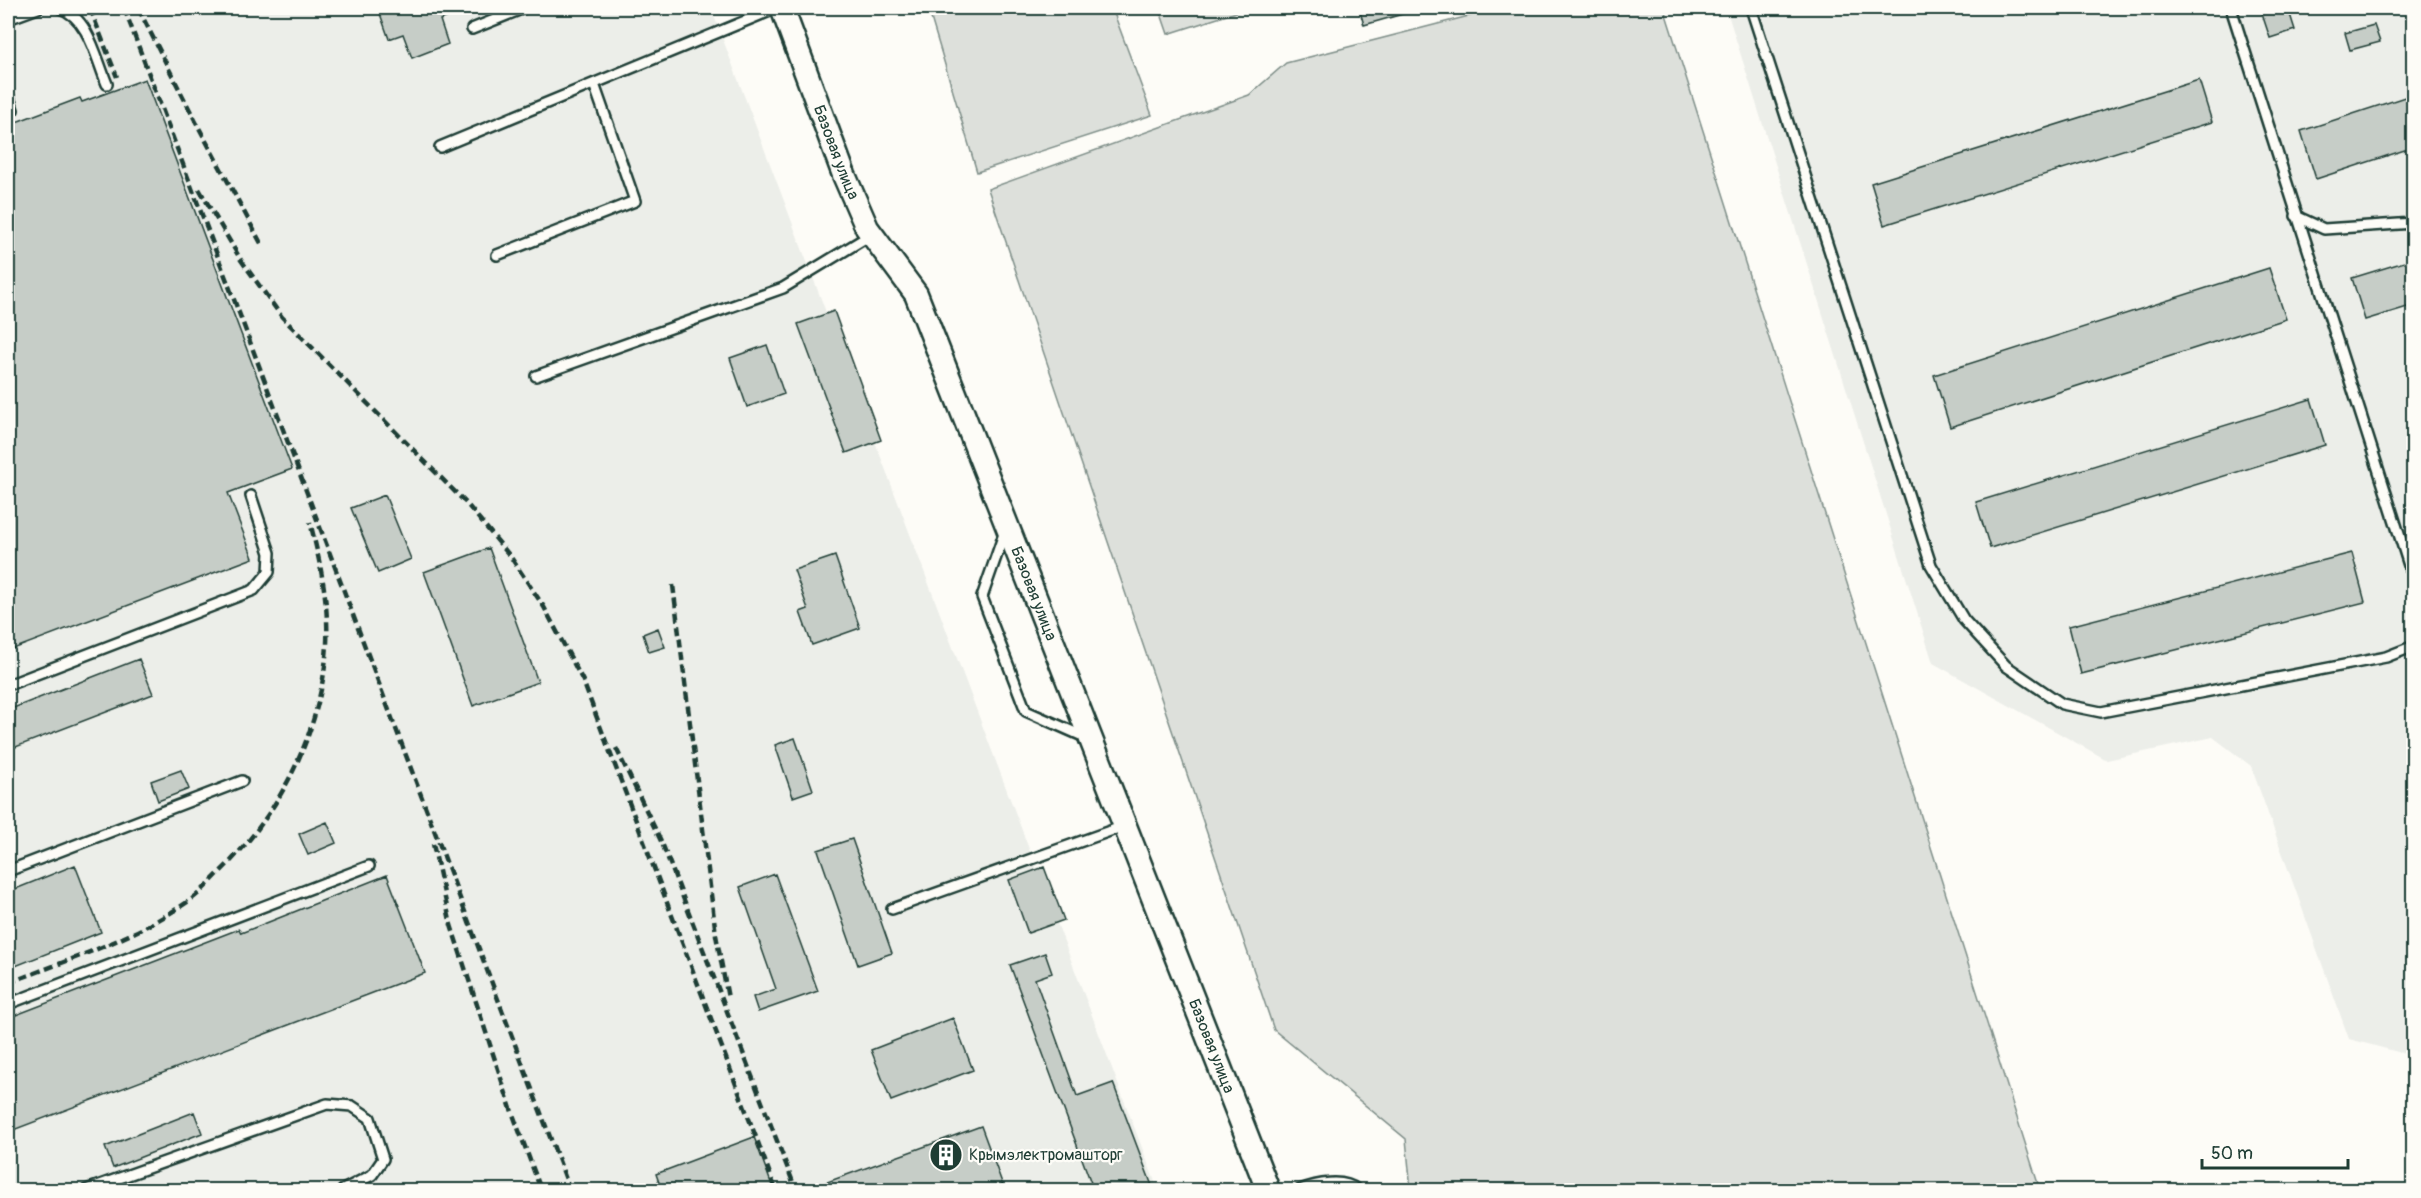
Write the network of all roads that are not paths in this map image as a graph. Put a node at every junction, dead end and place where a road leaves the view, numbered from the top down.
1 (38, 8) edge
2 (60, 8) edge
3 (524, 8) edge
4 (777, 8) edge
5 (782, 8) edge
6 (1751, 8) edge
7 (2231, 8) edge
8 (8, 19) edge
9 (472, 29) dead end
10 (106, 84) dead end
11 (594, 84) junction
12 (8, 94) edge
13 (13, 110) dead end
14 (440, 147) dead end
15 (2296, 216) junction
16 (2414, 223) edge
17 (872, 234) junction
18 (497, 255) dead end
19 (536, 376) dead end
20 (250, 496) dead end
21 (1007, 527) junction
22 (2414, 581) edge
23 (2414, 646) edge
24 (8, 685) edge
25 (1089, 739) junction
26 (242, 781) dead end
27 (1124, 826) junction
28 (369, 866) dead end
29 (8, 871) edge
30 (892, 909) dead end
31 (8, 1004) edge
32 (86, 1191) edge
33 (343, 1191) edge
34 (1268, 1191) edge
35 (1300, 1191) edge
36 (1357, 1191) edge

1 - 8 lane
2 - 10 lane
3 - 9 lane
4 - 11 lane
5 - 17 street, Базовая улица
6 - 23 lane
7 - 15 lane
11 - 14 lane
11 - 18 lane
12 - 13 lane
15 - 16 lane
15 - 22 lane
17 - 19 lane
17 - 21 street, Базовая улица
20 - 24 lane
21 - 25 street, Базовая улица
21 - 25 lane
25 - 27 street, Базовая улица
26 - 29 lane
27 - 30 lane
27 - 34 street, Базовая улица
28 - 31 lane
32 - 33 lane
35 - 36 lane

